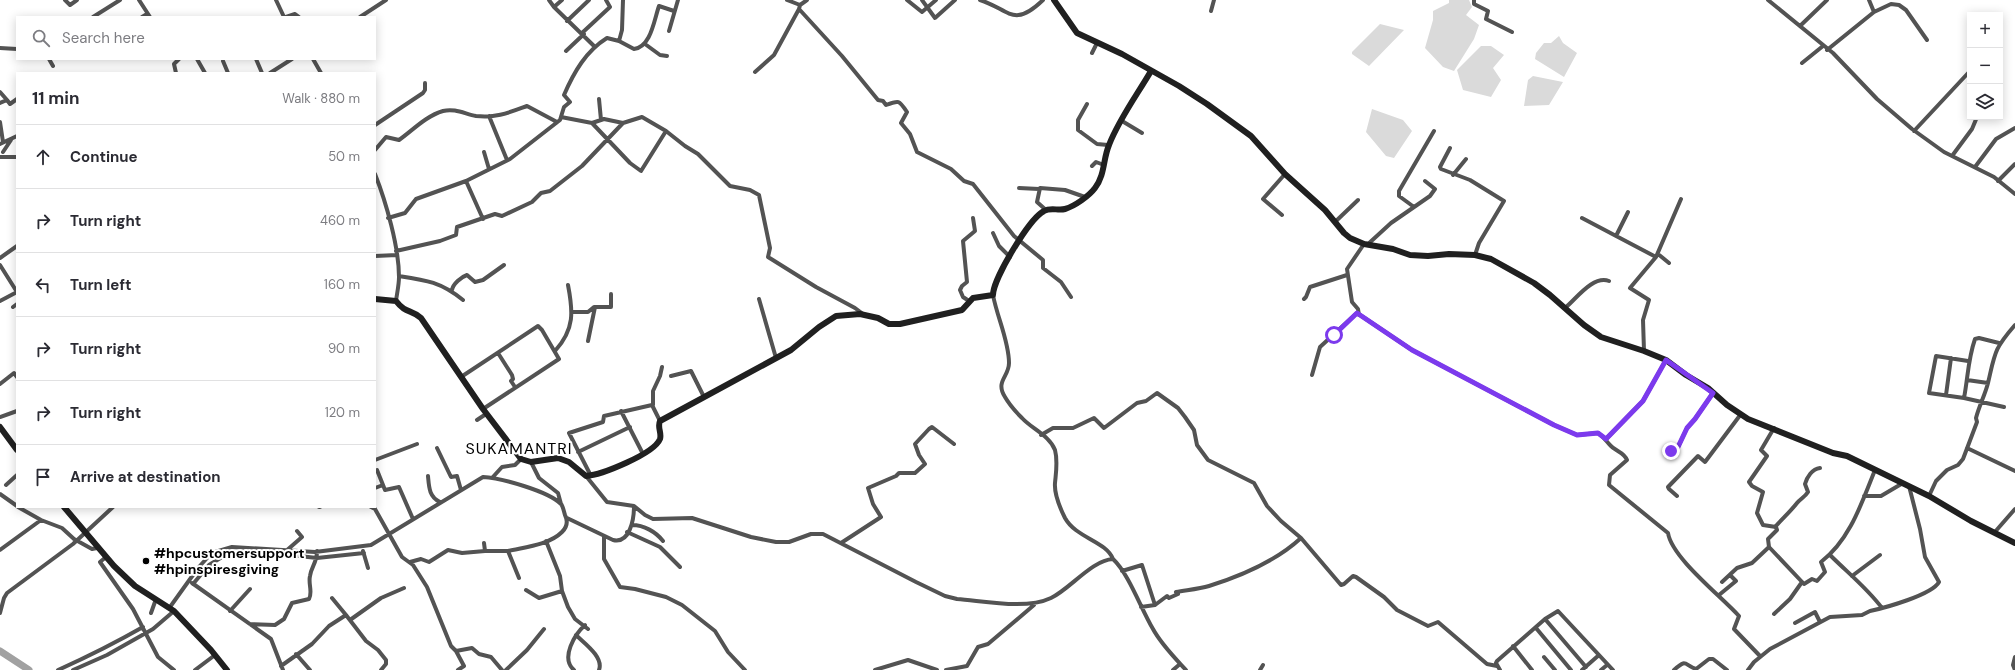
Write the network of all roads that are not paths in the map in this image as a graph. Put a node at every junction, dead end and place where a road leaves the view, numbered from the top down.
1 (65, 0) edge
2 (77, 0) edge
3 (120, 0) edge
4 (139, 0) edge
5 (276, 0) edge
6 (386, 0) edge
7 (548, 0) edge
8 (562, 0) edge
9 (589, 0) edge
10 (606, 0) edge
11 (623, 0) edge
12 (678, 0) edge
13 (787, 0) edge
14 (807, 0) edge
15 (907, 0) edge
16 (922, 0) edge
17 (936, 0) edge
18 (955, 0) edge
19 (980, 0) edge
20 (1043, 0) edge
21 (1054, 0) edge
22 (1214, 0) edge
23 (1474, 0) edge
24 (1768, 0) edge
25 (1826, 0) edge
26 (1869, 0) edge
27 (112, 2) edge
28 (554, 7) junction
29 (799, 7) junction
30 (928, 8) junction
31 (674, 11) junction
32 (1212, 11) dead end
33 (1874, 12) junction
34 (149, 15) edge
35 (94, 16) edge
36 (284, 16) edge
37 (288, 16) edge
38 (298, 16) edge
39 (362, 16) edge
40 (567, 21) junction
41 (1800, 26) junction
42 (669, 31) dead end
43 (1512, 32) dead end
44 (583, 34) junction
45 (1927, 40) dead end
46 (619, 41) junction
47 (1097, 43) junction
48 (646, 44) junction
49 (594, 46) junction
50 (1823, 46) junction
51 (0, 48) edge
52 (16, 49) edge
53 (1828, 50) junction
54 (566, 51) dead end
55 (1092, 53) dead end
56 (667, 56) dead end
57 (50, 60) edge
58 (178, 60) edge
59 (198, 60) edge
60 (256, 60) edge
61 (290, 60) edge
62 (314, 60) edge
63 (223, 62) dead end
64 (1802, 63) dead end
65 (53, 66) dead end
66 (1151, 71) junction
67 (176, 72) edge
68 (204, 72) edge
69 (228, 72) edge
70 (262, 72) edge
71 (272, 72) edge
72 (320, 72) edge
73 (755, 72) dead end
74 (1967, 74) edge
75 (425, 83) dead end
76 (0, 92) edge
77 (599, 99) dead end
78 (7, 100) junction
79 (16, 100) edge
80 (0, 103) edge
81 (1087, 104) dead end
82 (489, 116) junction
83 (561, 117) junction
84 (601, 120) junction
85 (1975, 120) edge
86 (1122, 121) junction
87 (0, 122) edge
88 (557, 122) junction
89 (592, 123) junction
90 (623, 123) junction
91 (376, 124) edge
92 (2015, 128) edge
93 (666, 131) junction
94 (1434, 131) dead end
95 (1914, 131) junction
96 (1142, 132) dead end
97 (16, 137) edge
98 (609, 140) junction
99 (10, 142) junction
100 (2, 143) edge
101 (1108, 145) junction
102 (1450, 148) dead end
103 (376, 149) edge
104 (4, 150) junction
105 (484, 152) dead end
106 (1952, 156) junction
107 (2, 157) edge
108 (16, 157) edge
109 (1466, 159) dead end
110 (507, 160) junction
111 (2015, 164) edge
112 (1104, 165) junction
113 (1092, 166) dead end
114 (1975, 167) junction
115 (489, 170) junction
116 (1285, 174) junction
117 (1453, 174) junction
118 (376, 177) edge
119 (466, 181) junction
120 (1425, 181) dead end
121 (1998, 181) junction
122 (380, 188) junction
123 (1019, 188) dead end
124 (376, 189) edge
125 (1039, 189) junction
126 (2015, 194) edge
127 (1085, 197) junction
128 (1680, 199) dead end
129 (1358, 200) dead end
130 (1414, 207) junction
131 (1046, 210) junction
132 (1628, 212) dead end
133 (1282, 215) dead end
134 (388, 218) junction
135 (972, 218) dead end
136 (1582, 218) dead end
137 (483, 219) junction
138 (1335, 222) junction
139 (993, 233) dead end
140 (1616, 236) junction
141 (1019, 240) junction
142 (1365, 245) junction
143 (16, 247) edge
144 (397, 253) junction
145 (1476, 255) junction
146 (376, 256) edge
147 (1657, 256) junction
148 (1010, 257) junction
149 (0, 258) edge
150 (1670, 263) dead end
151 (0, 265) edge
152 (504, 265) dead end
153 (1348, 275) junction
154 (399, 277) junction
155 (1609, 280) dead end
156 (568, 285) dead end
157 (16, 290) edge
158 (452, 290) junction
159 (16, 293) edge
160 (610, 294) dead end
161 (992, 295) junction
162 (1071, 297) dead end
163 (1304, 298) dead end
164 (376, 299) edge
165 (759, 299) dead end
166 (463, 300) dead end
167 (0, 301) edge
168 (396, 301) junction
169 (969, 301) junction
170 (16, 305) edge
171 (595, 307) junction
172 (13, 308) dead end
173 (1565, 308) junction
174 (573, 312) junction
175 (863, 314) junction
176 (1359, 315) junction
177 (2015, 325) edge
178 (588, 340) dead end
179 (2000, 342) junction
180 (555, 351) junction
181 (1644, 351) junction
182 (498, 353) junction
183 (776, 358) junction
184 (1951, 358) junction
185 (1666, 360) junction
186 (1968, 361) junction
187 (662, 367) dead end
188 (16, 373) edge
189 (1312, 375) dead end
190 (671, 376) dead end
191 (460, 377) junction
192 (1967, 380) junction
193 (1988, 383) junction
194 (0, 384) edge
195 (515, 387) junction
196 (1713, 393) junction
197 (1946, 395) junction
198 (704, 397) junction
199 (1964, 398) junction
200 (1982, 402) junction
201 (653, 405) junction
202 (2004, 407) dead end
203 (16, 411) edge
204 (621, 411) junction
205 (484, 412) junction
206 (1741, 414) junction
207 (2, 416) edge
208 (477, 420) dead end
209 (660, 421) junction
210 (630, 427) junction
211 (1774, 428) junction
212 (1, 430) edge
213 (1041, 435) junction
214 (1606, 439) junction
215 (417, 444) dead end
216 (954, 444) dead end
217 (1200, 444) dead end
218 (437, 448) dead end
219 (1967, 448) junction
220 (16, 449) edge
221 (1201, 451) junction
222 (578, 452) junction
223 (643, 454) junction
224 (1667, 456) dead end
225 (521, 459) junction
226 (376, 460) edge
227 (531, 462) junction
228 (1820, 468) dead end
229 (377, 470) dead end
230 (1875, 470) junction
231 (2015, 471) edge
232 (16, 476) edge
233 (428, 476) dead end
234 (588, 476) junction
235 (492, 478) junction
236 (1906, 484) junction
237 (6, 485) dead end
238 (383, 486) junction
239 (376, 488) edge
240 (461, 490) junction
241 (0, 494) edge
242 (1678, 496) dead end
243 (1864, 496) junction
244 (1929, 496) junction
245 (440, 502) junction
246 (562, 504) junction
247 (16, 506) edge
248 (634, 506) junction
249 (19, 508) edge
250 (65, 508) edge
251 (112, 508) edge
252 (373, 508) edge
253 (2015, 509) edge
254 (567, 518) junction
255 (413, 519) junction
256 (41, 520) junction
257 (633, 523) junction
258 (1775, 527) junction
259 (297, 530) dead end
260 (627, 532) junction
261 (85, 533) junction
262 (1994, 533) junction
263 (388, 534) junction
264 (604, 536) junction
265 (1301, 538) junction
266 (77, 541) junction
267 (546, 541) junction
268 (663, 541) dead end
269 (484, 543) dead end
270 (841, 543) junction
271 (2015, 543) edge
272 (1768, 547) junction
273 (97, 548) junction
274 (0, 550) edge
275 (363, 550) junction
276 (271, 551) junction
277 (286, 551) junction
278 (485, 551) junction
279 (508, 551) junction
280 (317, 555) junction
281 (1830, 555) junction
282 (1880, 555) dead end
283 (106, 557) junction
284 (212, 558) junction
285 (1113, 559) junction
286 (410, 562) junction
287 (680, 567) dead end
288 (368, 568) dead end
289 (1122, 571) junction
290 (1730, 575) junction
291 (1852, 576) junction
292 (519, 578) dead end
293 (1722, 582) dead end
294 (1802, 582) junction
295 (189, 583) junction
296 (404, 588) dead end
297 (250, 589) dead end
298 (526, 590) dead end
299 (562, 591) junction
300 (1719, 595) junction
301 (156, 598) junction
302 (332, 598) dead end
303 (1035, 604) junction
304 (1155, 605) junction
305 (1141, 607) junction
306 (1882, 608) junction
307 (172, 609) junction
308 (230, 611) junction
309 (151, 613) dead end
310 (0, 614) edge
311 (1774, 614) dead end
312 (346, 615) junction
313 (1545, 619) junction
314 (350, 620) junction
315 (1820, 622) junction
316 (1795, 623) dead end
317 (250, 624) junction
318 (584, 625) junction
319 (1536, 628) junction
320 (544, 629) dead end
321 (588, 629) dead end
322 (144, 630) junction
323 (576, 636) junction
324 (1513, 646) junction
325 (456, 652) junction
326 (296, 654) junction
327 (215, 655) junction
328 (1599, 655) junction
329 (1760, 656) junction
330 (1544, 657) dead end
331 (2015, 657) edge
332 (87, 659) junction
333 (1180, 664) junction
334 (1607, 664) junction
335 (1263, 665) dead end
336 (282, 668) edge
337 (1499, 668) edge
338 (1553, 668) edge
339 (1584, 668) edge
340 (962, 669) edge
341 (58, 670) edge
342 (73, 670) edge
343 (174, 670) edge
344 (195, 670) edge
345 (227, 670) edge
346 (310, 670) edge
347 (381, 670) edge
348 (458, 670) edge
349 (502, 670) edge
350 (506, 670) edge
351 (574, 670) edge
352 (599, 670) edge
353 (745, 670) edge
354 (875, 670) edge
355 (937, 670) edge
356 (946, 670) edge
357 (1173, 670) edge
358 (1186, 670) edge
359 (1260, 670) edge
360 (1532, 670) edge
361 (1547, 670) edge
362 (1571, 670) edge
363 (1601, 670) edge
364 (1613, 670) edge
365 (1674, 670) edge
366 (1727, 670) edge
367 (1748, 670) edge
368 (2015, 670) edge

1 - 2 street
3 - 27 street
4 - 34 street
5 - 36 street
6 - 39 street
7 - 28 street
8 - 28 street
9 - 40 street
10 - 44 street
11 - 46 street
12 - 31 street
13 - 29 street
14 - 29 street
15 - 30 street
16 - 30 street
17 - 30 street
18 - 30 street
19 - 20 street
21 - 47 street
22 - 32 street
23 - 43 street
24 - 41 street
25 - 41 street
26 - 33 street
27 - 35 street
28 - 40 street
29 - 73 street
29 - 141 street
31 - 42 street
31 - 48 street
33 - 45 street
33 - 53 street
37 - 38 street
40 - 44 street
41 - 50 street
44 - 49 street
44 - 54 street
46 - 48 street
46 - 49 street
47 - 55 street
47 - 66 street
48 - 56 street
49 - 83 street
50 - 53 street
50 - 64 street
51 - 52 street
53 - 95 street
57 - 65 street
58 - 67 street
59 - 68 street
60 - 70 street
61 - 71 street
62 - 72 street
63 - 69 street
66 - 86 street
66 - 116 street
74 - 95 street
75 - 91 street
76 - 78 street
77 - 84 street
78 - 79 street
78 - 80 street
81 - 101 street
82 - 88 street
82 - 103 street
82 - 110 street
83 - 88 street
83 - 89 street
84 - 89 street
84 - 90 street
85 - 106 street
86 - 96 street
86 - 101 street
87 - 100 street
88 - 110 street
89 - 98 street
90 - 93 street
90 - 98 street
92 - 114 street
93 - 98 street
93 - 175 street
94 - 130 street
95 - 106 street
97 - 99 street
98 - 137 street
99 - 100 street
99 - 104 street
100 - 104 street
101 - 112 street
102 - 117 street
104 - 107 street
105 - 115 street
106 - 114 street
107 - 108 street
109 - 117 street
110 - 115 street
111 - 121 street
112 - 113 street
112 - 127 street
114 - 121 street
115 - 119 street
116 - 133 street
116 - 138 street
117 - 145 street
118 - 122 street
119 - 134 street
119 - 137 street
120 - 130 street
121 - 126 street
122 - 124 street
122 - 134 street
123 - 125 street
125 - 127 street
125 - 131 street
127 - 131 street
128 - 147 street
129 - 138 street
130 - 142 street
131 - 141 street
132 - 140 street
134 - 144 street
135 - 169 street
136 - 140 street
137 - 144 street
138 - 142 street
139 - 148 street
140 - 147 street
141 - 148 street
141 - 162 street
142 - 145 street
142 - 153 street
143 - 149 street
144 - 146 street
144 - 154 street
145 - 173 street
147 - 150 street
147 - 181 street
148 - 161 street
151 - 157 street
152 - 158 street
153 - 163 street
153 - 176 street
154 - 158 street
154 - 168 street
155 - 173 street
156 - 174 street
158 - 166 street
159 - 167 street
160 - 171 street
161 - 169 street
161 - 213 street
164 - 168 street
165 - 183 street
168 - 191 street
169 - 175 street
170 - 172 street
171 - 174 street
171 - 178 street
173 - 181 street
174 - 180 street
175 - 183 street
176 - 189 street
176 - 214 street
177 - 179 street
179 - 186 street
179 - 193 street
180 - 182 street
180 - 195 street
181 - 185 street
182 - 191 street
182 - 195 street
183 - 198 street
184 - 186 street
184 - 197 street
184 - 197 street
185 - 196 street
185 - 214 street
186 - 192 street
187 - 201 street
188 - 194 street
190 - 198 street
191 - 205 street
192 - 193 street
192 - 199 street
193 - 200 street
195 - 205 street
196 - 206 street
196 - 224 street
197 - 199 street
198 - 209 street
199 - 200 street
200 - 202 street
200 - 219 street
201 - 204 street
201 - 209 street
203 - 207 street
204 - 210 street
204 - 222 street
205 - 208 street
205 - 225 street
206 - 211 street
206 - 242 street
209 - 223 street
210 - 222 street
210 - 223 street
211 - 230 street
211 - 258 street
212 - 220 street
213 - 221 street
213 - 285 street
214 - 300 street
215 - 226 street
216 - 270 street
217 - 221 street
218 - 240 street
219 - 231 street
219 - 244 street
221 - 265 street
222 - 234 street
223 - 234 street
225 - 227 street
225 - 235 street
227 - 234 street
227 - 246 street
228 - 258 street
229 - 238 street
230 - 236 street
230 - 243 street
232 - 237 street
233 - 245 street
234 - 248 street
235 - 240 street
235 - 246 street
236 - 243 street
236 - 244 street
236 - 306 street
238 - 239 street
238 - 255 street
240 - 245 street
241 - 247 street
243 - 281 street
244 - 262 street
245 - 255 street
246 - 254 street
248 - 257 street
248 - 270 street
249 - 256 street
250 - 261 street
251 - 261 street
252 - 263 street
253 - 262 street
254 - 264 street
254 - 267 street
255 - 263 street
256 - 266 street
256 - 274 street
257 - 260 street
257 - 268 street
258 - 272 street
259 - 277 street
260 - 264 street
260 - 287 street
261 - 266 street
261 - 273 street
262 - 271 street
263 - 275 street
263 - 286 street
264 - 353 street
265 - 304 street
265 - 337 street
266 - 273 street
266 - 310 street
267 - 279 street
267 - 299 street
269 - 278 street
270 - 303 street
272 - 290 street
272 - 294 street
273 - 283 street
275 - 280 street
275 - 288 street
276 - 277 street
276 - 280 street
276 - 284 street
276 - 284 street
277 - 280 street
278 - 279 street
278 - 286 street
279 - 292 street
280 - 317 street
281 - 291 street
281 - 294 street
282 - 291 street
283 - 301 street
283 - 322 street
284 - 295 street
285 - 289 street
285 - 303 street
286 - 325 street
289 - 304 street
289 - 305 street
290 - 293 street
290 - 300 street
291 - 306 street
294 - 311 street
295 - 307 street
295 - 308 street
296 - 314 street
297 - 308 street
298 - 299 street
299 - 318 street
300 - 329 street
301 - 307 street
301 - 309 street
302 - 312 street
303 - 340 street
304 - 305 street
305 - 333 street
306 - 315 street
307 - 322 street
307 - 327 street
308 - 317 street
312 - 314 street
312 - 326 street
313 - 319 street
313 - 328 street
313 - 339 street
314 - 347 street
315 - 316 street
315 - 329 street
317 - 336 street
318 - 321 street
318 - 323 street
319 - 324 street
319 - 362 street
320 - 350 street
322 - 332 street
322 - 343 street
323 - 351 street
323 - 352 street
324 - 337 street
324 - 360 street
325 - 348 street
325 - 349 street
326 - 336 street
326 - 346 street
327 - 344 street
327 - 345 street
328 - 334 street
328 - 339 street
329 - 367 street
330 - 338 street
331 - 368 street
332 - 341 street
332 - 342 street
333 - 357 street
333 - 358 street
334 - 363 street
334 - 364 street
335 - 359 street
338 - 361 street
340 - 356 street
354 - 355 street
365 - 366 street

